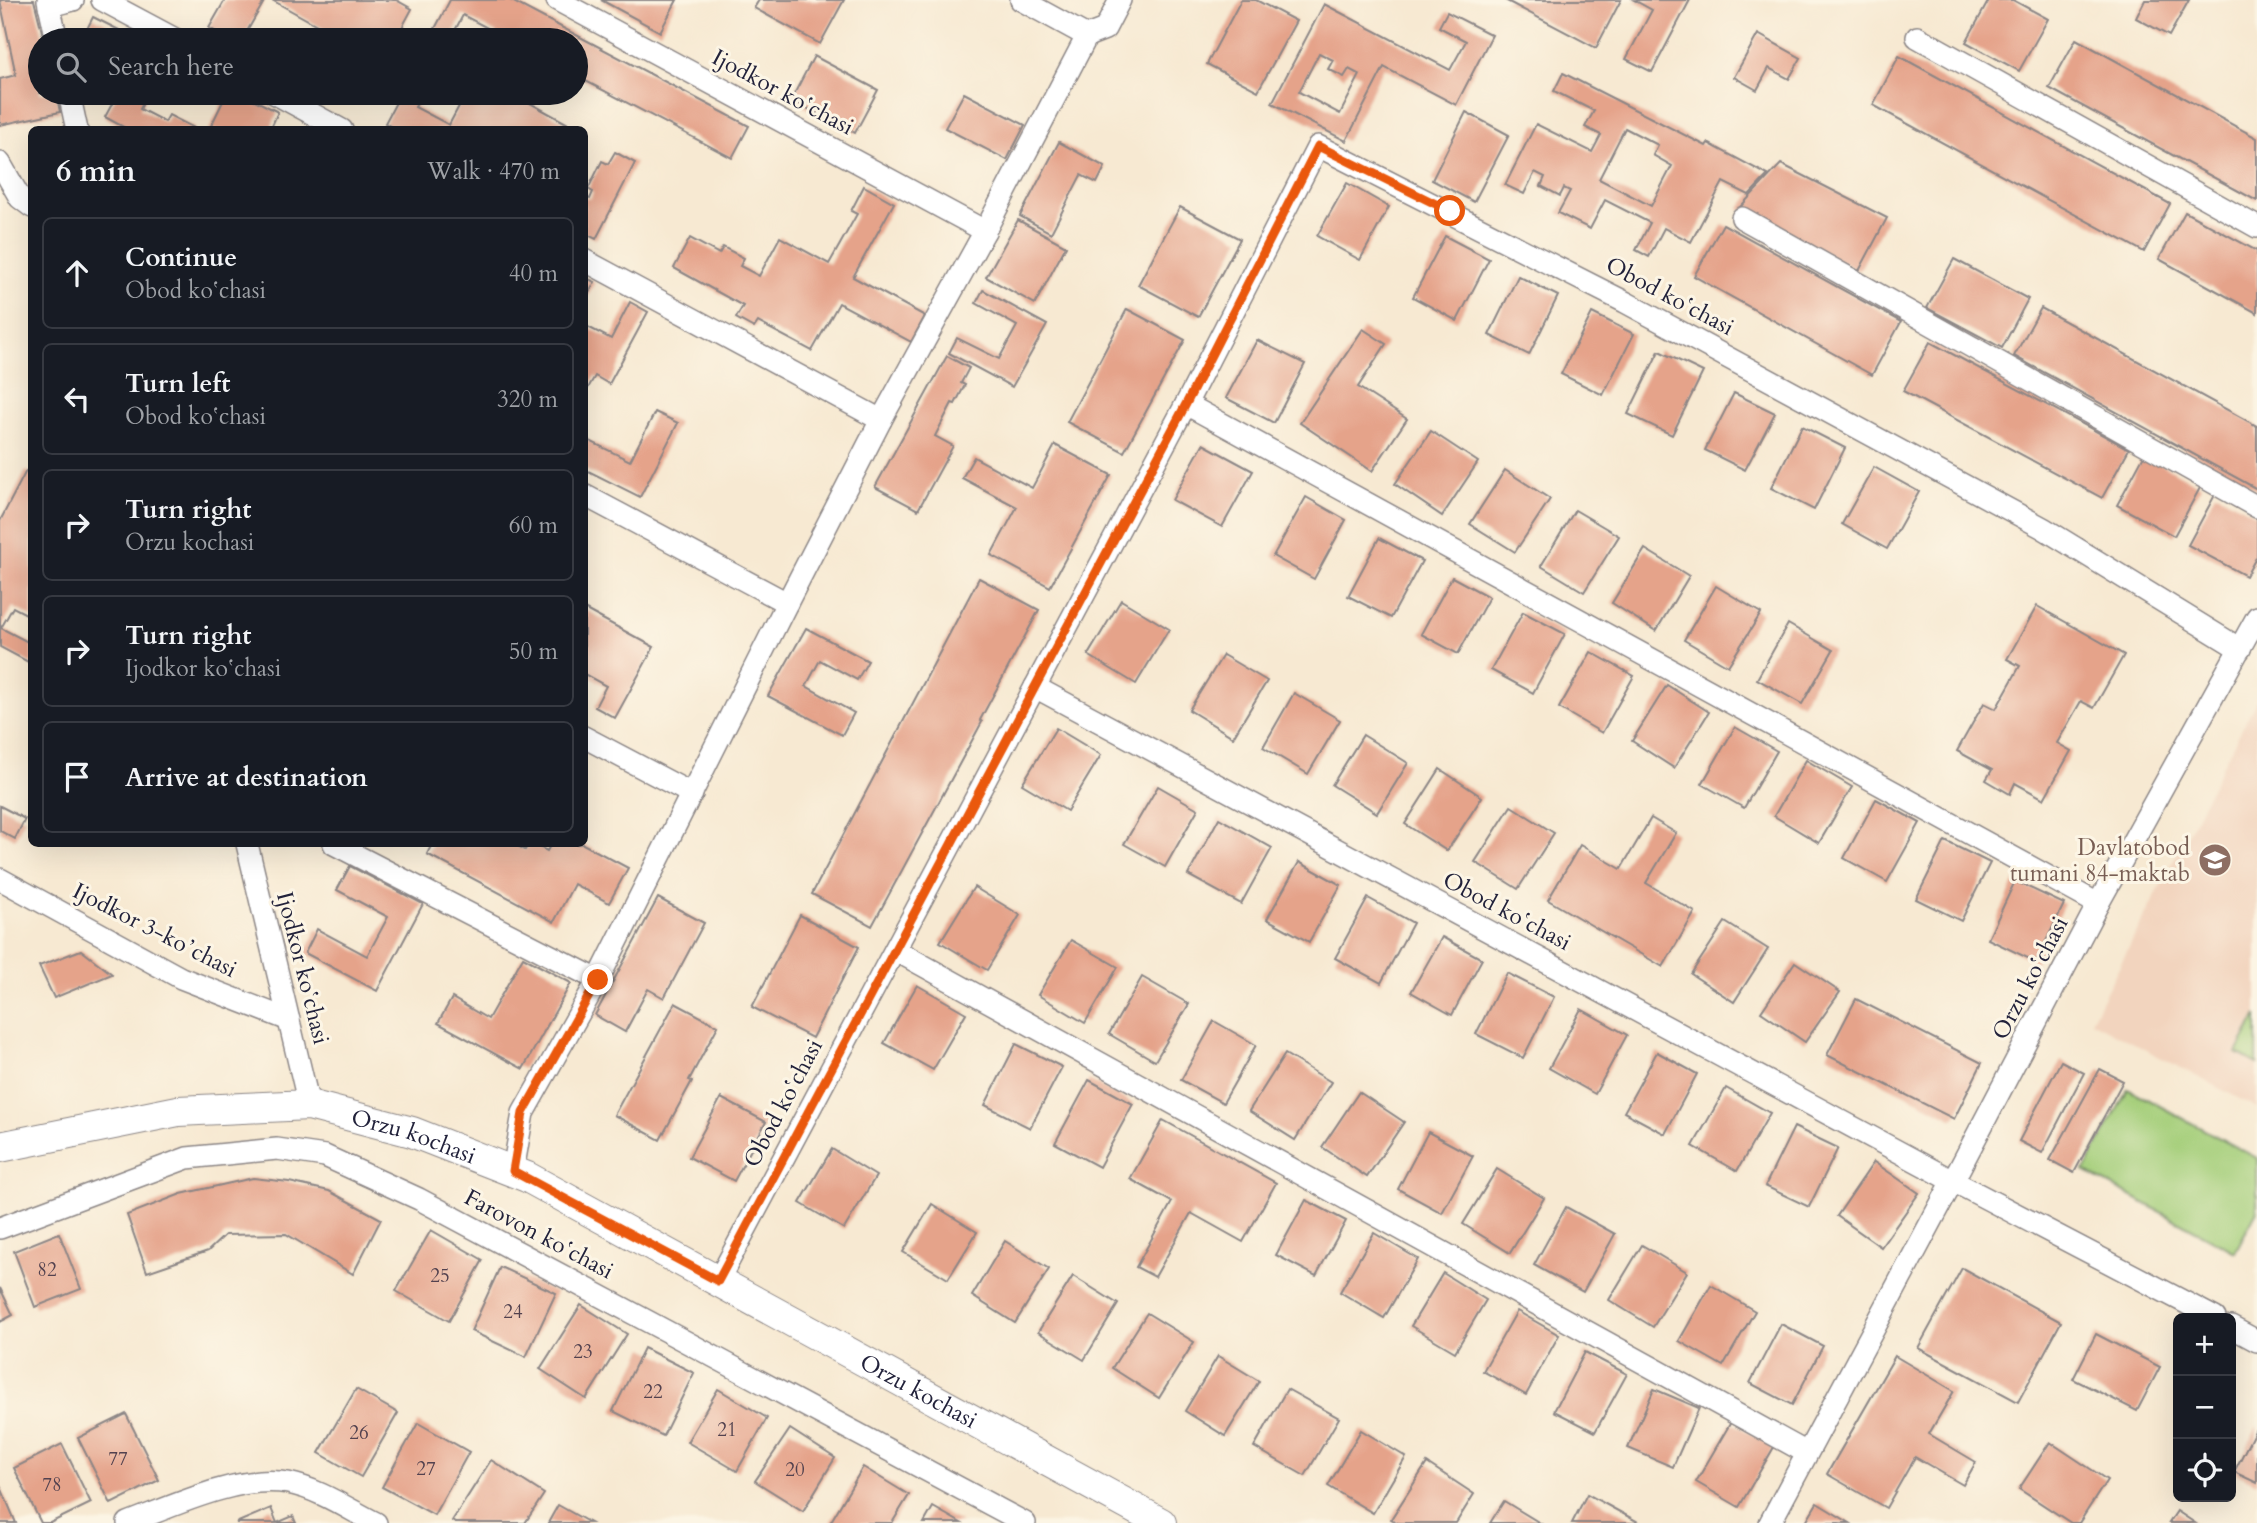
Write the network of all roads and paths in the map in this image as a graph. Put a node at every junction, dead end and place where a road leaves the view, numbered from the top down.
1 (73, 0) edge
2 (102, 0) edge
3 (557, 0) edge
4 (1021, 0) edge
5 (1120, 0) edge
6 (49, 3) edge
7 (54, 28) edge
8 (154, 28) edge
9 (1087, 36) junction
10 (1917, 37) dead end
11 (72, 105) edge
12 (296, 105) edge
13 (76, 126) edge
14 (335, 126) edge
15 (0, 163) edge
16 (28, 204) edge
17 (1742, 218) dead end
18 (2257, 227) edge
19 (985, 231) junction
20 (588, 262) edge
21 (1186, 404) junction
22 (881, 420) junction
23 (588, 497) edge
24 (2257, 506) edge
25 (787, 603) junction
26 (2257, 617) edge
27 (2241, 649) junction
28 (1035, 687) junction
29 (588, 739) edge
30 (692, 794) junction
31 (248, 847) edge
32 (340, 847) edge
33 (0, 879) edge
34 (2098, 904) junction
35 (895, 950) junction
36 (598, 980) junction
37 (289, 1020) junction
38 (309, 1105) junction
39 (0, 1147) edge
40 (513, 1171) junction
41 (1954, 1181) junction
42 (0, 1228) edge
43 (718, 1281) junction
44 (2205, 1313) edge
45 (2236, 1330) edge
46 (2257, 1341) edge
47 (1807, 1452) junction
48 (128, 1523) edge
49 (376, 1523) edge
50 (1025, 1523) edge
51 (1161, 1523) edge
52 (1770, 1523) edge

1 - 6 street
2 - 8 street
3 - 19 street, Ijodkor koʻchasi
4 - 9 street
5 - 9 street
6 - 7 street
9 - 19 street
10 - 18 street
11 - 13 street
12 - 14 street
15 - 16 street
17 - 24 street
19 - 22 street
20 - 22 street
21 - 27 street, Obod koʻchasi
21 - 28 street, Obod koʻchasi
21 - 34 street
22 - 25 street
23 - 25 street
25 - 30 street
26 - 27 street, Orzu koʻchasi
27 - 34 street, Orzu koʻchasi
28 - 35 street, Obod koʻchasi
28 - 41 street, Obod koʻchasi
29 - 30 street
30 - 36 street
31 - 37 street, Ijodkor koʻchasi
32 - 36 street
33 - 37 street, Ijodkor 3-koʼchasi
34 - 41 street, Orzu koʻchasi
35 - 43 street, Obod koʻchasi
35 - 47 street
36 - 40 street
37 - 38 street, Ijodkor koʻchasi
38 - 39 main road, Orzu kochasi
38 - 40 main road, Orzu kochasi
40 - 43 main road, Orzu kochasi
41 - 44 street
41 - 47 street, Orzu koʻchasi
42 - 50 street, Farovon koʻchasi
43 - 51 main road, Orzu kochasi
45 - 46 street
47 - 52 street, Orzu koʻchasi
48 - 49 street

